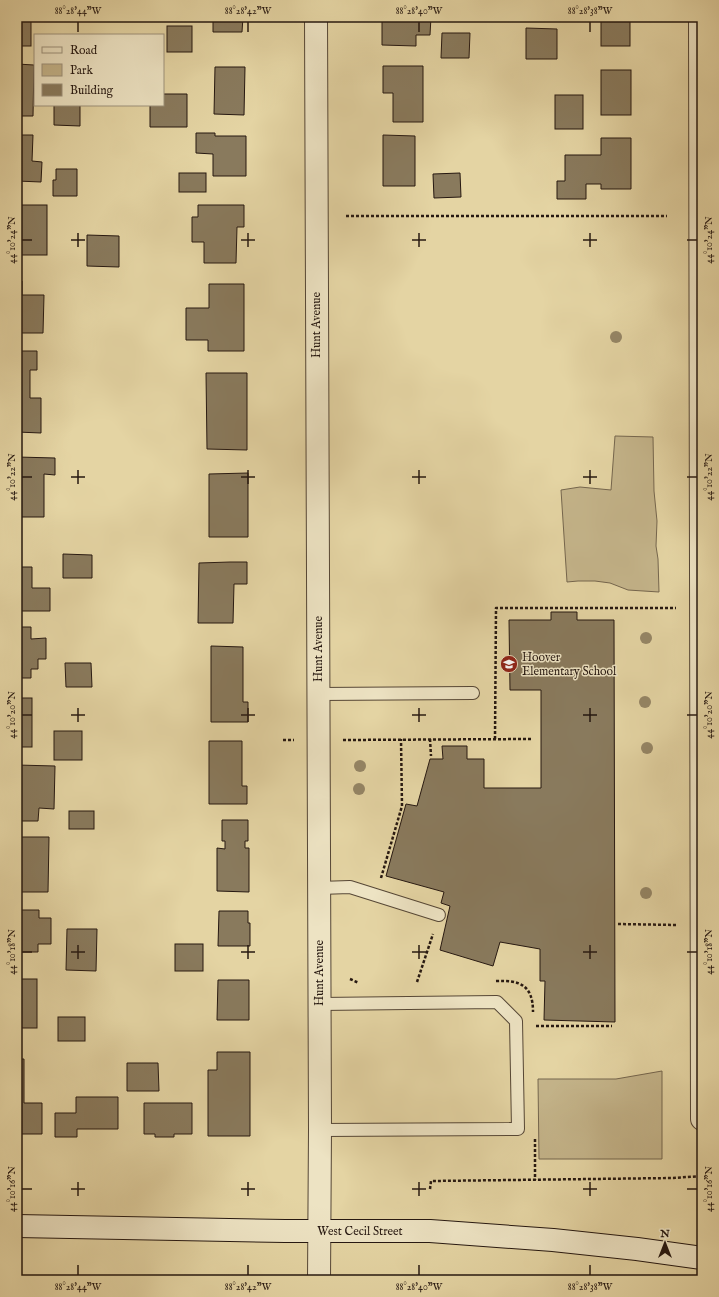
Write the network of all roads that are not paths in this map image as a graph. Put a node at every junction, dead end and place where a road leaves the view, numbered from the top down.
1 (316, 17) edge
2 (700, 17) edge
3 (472, 693) dead end
4 (318, 694) junction
5 (319, 888) junction
6 (439, 915) road end
7 (701, 925) edge
8 (320, 1004) junction
9 (702, 1113) edge
10 (320, 1130) junction
11 (17, 1226) edge
12 (320, 1230) junction
13 (702, 1258) edge
14 (319, 1280) edge

1 - 4 street, Hunt Avenue
2 - 7 street
3 - 4 lane
4 - 5 street, Hunt Avenue
5 - 6 lane
5 - 8 street, Hunt Avenue
7 - 9 street
8 - 10 street, Hunt Avenue
8 - 10 lane
10 - 12 street, Hunt Avenue
11 - 12 street, West Cecil Street
12 - 13 street, West Cecil Street
12 - 14 street, Hunt Avenue

